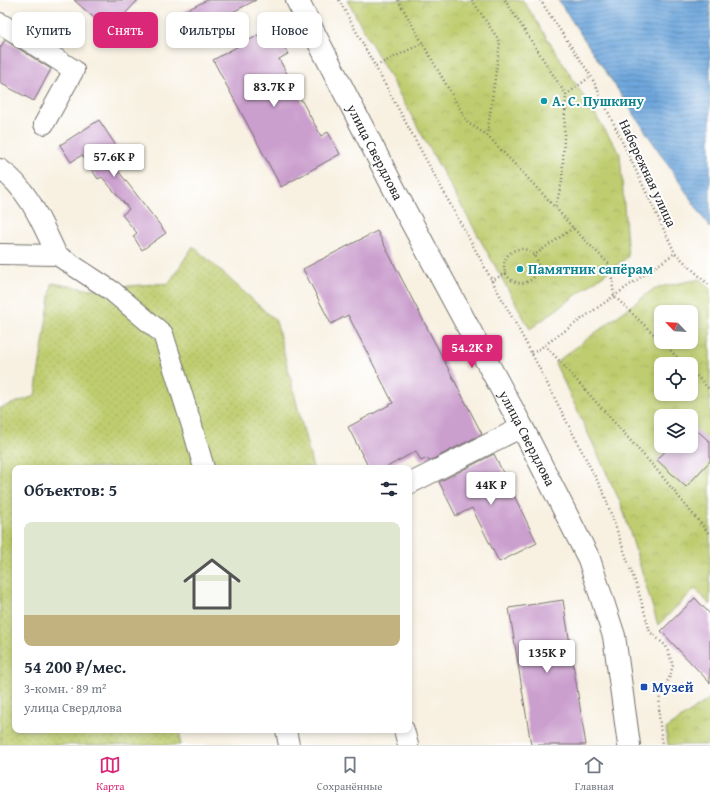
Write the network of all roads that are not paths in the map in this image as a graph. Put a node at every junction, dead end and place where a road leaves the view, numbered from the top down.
1 (297, 0) edge
2 (0, 23) edge
3 (44, 124) dead end
4 (0, 169) edge
5 (0, 254) edge
6 (57, 255) junction
7 (522, 427) junction
8 (203, 465) edge
9 (412, 482) edge
10 (287, 733) edge
11 (405, 733) edge
12 (289, 745) edge
13 (408, 745) edge
14 (629, 745) edge

1 - 7 main road, улица Свердлова
2 - 3 lane
4 - 6 lane
5 - 6 lane
6 - 8 lane
7 - 9 lane
7 - 14 main road, улица Свердлова
10 - 12 lane
11 - 13 lane

